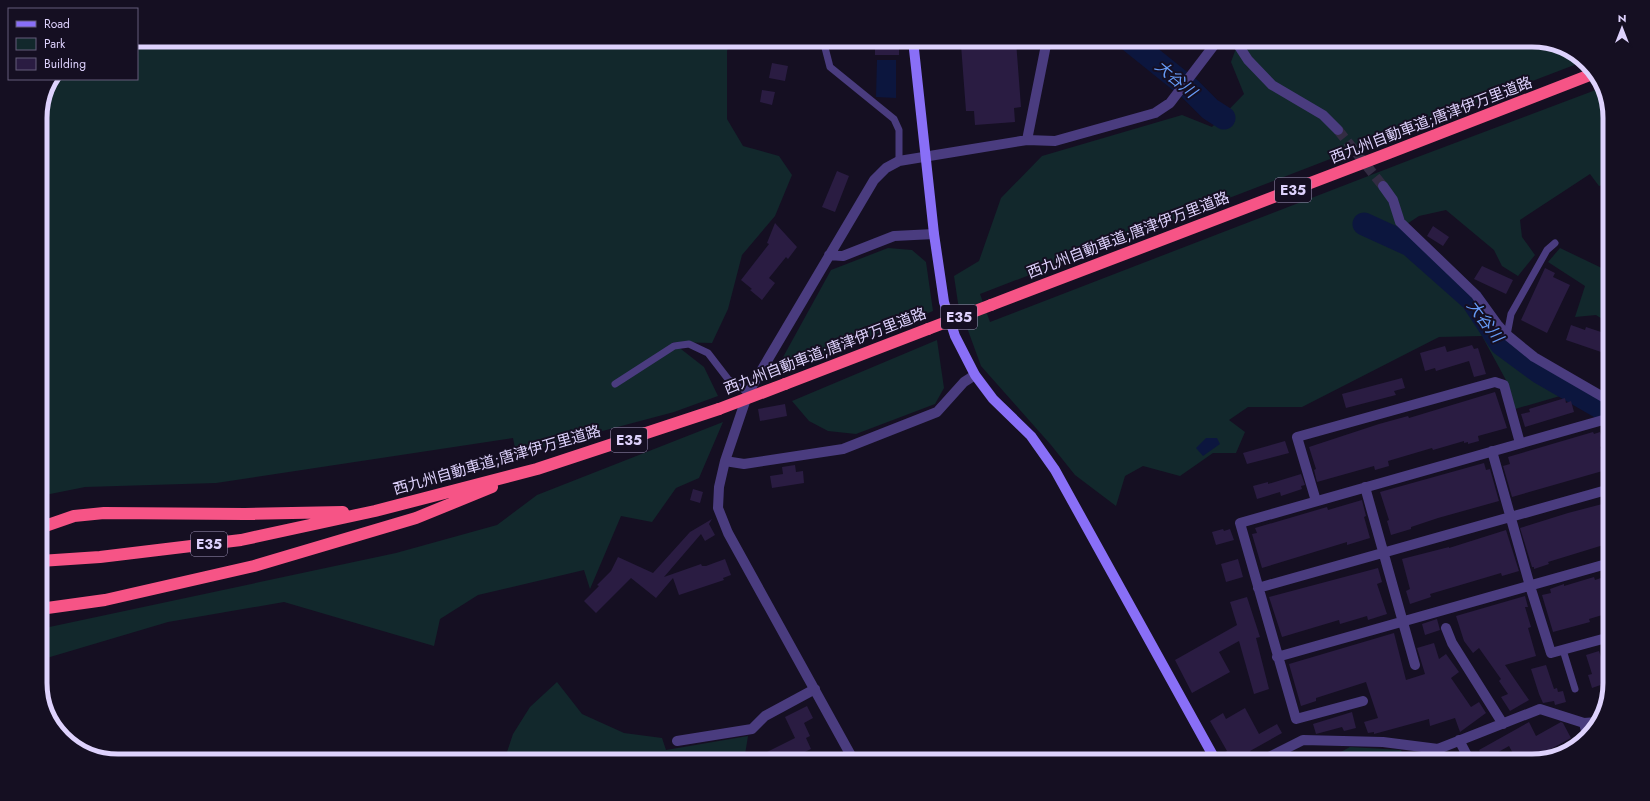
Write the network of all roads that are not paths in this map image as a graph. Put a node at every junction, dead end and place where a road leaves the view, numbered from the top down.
1 (825, 47) edge
2 (914, 47) edge
3 (1046, 47) edge
4 (1212, 47) edge
5 (1240, 47) edge
6 (1589, 75) edge
7 (1338, 130) tunnel mouth
8 (1028, 140) junction
9 (926, 156) junction
10 (899, 161) junction
11 (1383, 186) tunnel mouth
12 (934, 234) junction
13 (1555, 243) dead end
14 (829, 256) junction
15 (1507, 335) junction
16 (974, 375) junction
17 (615, 384) dead end
18 (748, 392) junction
19 (1603, 397) edge
20 (1603, 420) edge
21 (1520, 443) junction
22 (1492, 451) junction
23 (725, 461) junction
24 (537, 469) junction
25 (1365, 487) junction
26 (1603, 491) edge
27 (1316, 501) junction
28 (375, 511) junction
29 (1511, 517) junction
30 (48, 524) dead end
31 (1384, 552) junction
32 (47, 561) edge
33 (1603, 564) edge
34 (1530, 586) junction
35 (1258, 588) junction
36 (47, 608) edge
37 (1403, 622) junction
38 (1446, 628) dead end
39 (1603, 639) edge
40 (1563, 650) junction
41 (1277, 657) junction
42 (1415, 665) dead end
43 (815, 689) junction
44 (1574, 689) dead end
45 (1363, 701) dead end
46 (1591, 722) edge
47 (1584, 723) junction
48 (1503, 724) junction
49 (1586, 729) edge
50 (1459, 740) junction
51 (677, 741) dead end
52 (1438, 749) junction
53 (850, 754) edge
54 (1212, 754) edge
55 (1275, 754) edge
56 (1428, 754) edge
57 (1466, 754) edge

1 - 10 lane
2 - 9 street
3 - 8 street
4 - 8 street
5 - 7 street
6 - 24 highway, 西九州自動車道;唐津伊万里道路 / E35, bridge
8 - 9 street
9 - 10 street
9 - 12 street
10 - 14 street
11 - 15 street
12 - 14 street
12 - 16 street
13 - 15 lane
14 - 18 street
15 - 19 street
16 - 23 street
16 - 54 street
17 - 18 lane
18 - 23 street
20 - 21 street
21 - 22 street
21 - 27 street
22 - 25 street
22 - 29 street
23 - 43 street
24 - 28 highway, 西九州自動車道;唐津伊万里道路 / E35
24 - 36 highway
25 - 27 street
25 - 31 street
26 - 29 street
27 - 35 street
28 - 30 highway
28 - 32 highway, 西九州自動車道;唐津伊万里道路 / E35
29 - 31 street
29 - 34 street
31 - 35 street
31 - 37 street
33 - 34 street
34 - 37 street
34 - 40 street
35 - 41 street
37 - 41 street
37 - 42 street
38 - 48 street
39 - 40 street
40 - 44 lane
41 - 45 street
43 - 51 street
43 - 53 street
46 - 47 street
47 - 48 street
47 - 49 street
48 - 50 street
50 - 52 street
50 - 57 street
52 - 55 street
52 - 56 street

